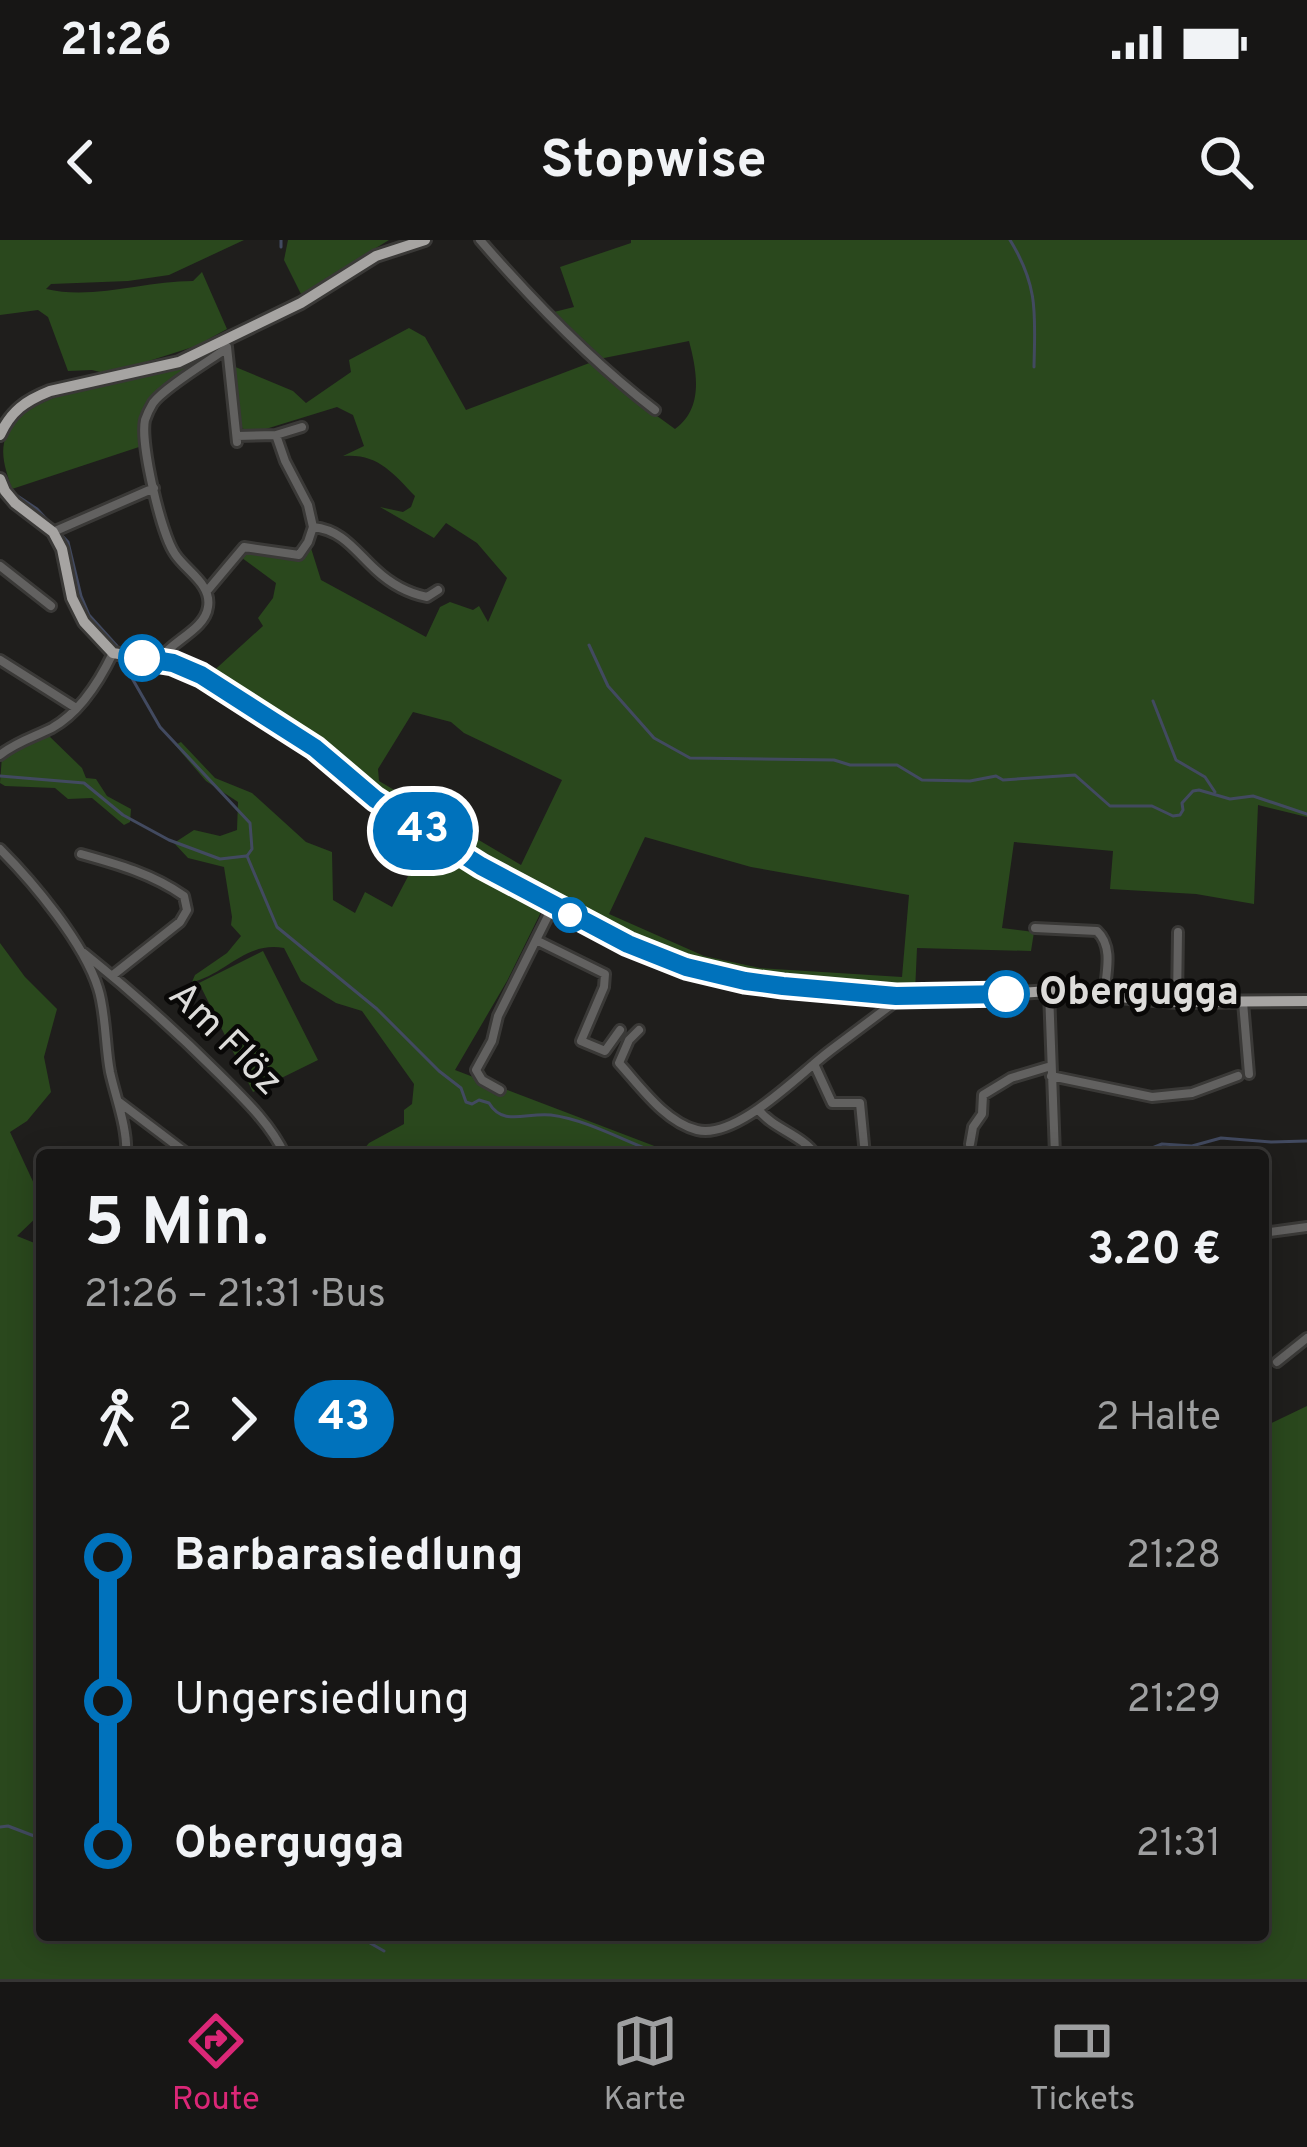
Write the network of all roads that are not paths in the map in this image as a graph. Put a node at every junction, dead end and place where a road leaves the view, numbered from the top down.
1 (425, 240) edge
2 (480, 240) edge
3 (225, 344) junction
4 (656, 410) dead end
5 (302, 427) dead end
6 (0, 435) edge
7 (275, 435) junction
8 (0, 479) edge
9 (154, 488) junction
10 (314, 527) junction
11 (57, 530) junction
12 (0, 566) edge
13 (438, 590) dead end
14 (207, 591) junction
15 (51, 606) dead end
16 (113, 652) junction
17 (0, 660) edge
18 (159, 660) junction
19 (76, 708) junction
20 (0, 754) edge
21 (0, 849) edge
22 (81, 854) dead end
23 (553, 906) junction
24 (1035, 928) dead end
25 (1178, 932) dead end
26 (536, 940) junction
27 (78, 948) junction
28 (112, 976) junction
29 (1048, 991) junction
30 (896, 996) junction
31 (1104, 997) junction
32 (1244, 1000) junction
33 (1307, 1001) edge
34 (1177, 1003) junction
35 (620, 1030) dead end
36 (639, 1030) dead end
37 (814, 1064) junction
38 (1051, 1071) junction
39 (1249, 1073) dead end
40 (1238, 1076) dead end
41 (500, 1090) dead end
42 (118, 1101) junction
43 (758, 1108) junction
44 (970, 1144) dead end
45 (125, 1149) edge
46 (181, 1149) edge
47 (282, 1149) edge
48 (812, 1149) edge
49 (864, 1149) edge
50 (1055, 1149) edge
51 (1307, 1227) edge
52 (1269, 1232) edge
53 (1307, 1338) edge
54 (1277, 1362) dead end

1 - 3 main road
2 - 4 street
3 - 6 main road
3 - 7 street
3 - 9 street
5 - 7 street
7 - 10 street
8 - 11 main road
9 - 11 street
9 - 14 street
10 - 13 street
10 - 14 street
11 - 16 main road
12 - 15 street
14 - 18 street
16 - 18 main road
16 - 19 street
17 - 19 street
18 - 23 main road
19 - 20 street
21 - 27 street
22 - 28 street, Am Flöz
23 - 26 street
23 - 30 main road
24 - 31 street
25 - 34 street
26 - 35 street
26 - 41 street
27 - 28 street, Am Flöz
27 - 42 street, Am Flöz
28 - 47 street, Am Flöz
29 - 30 main road
29 - 31 main road
29 - 38 street
30 - 37 street
31 - 34 main road
32 - 33 main road
32 - 34 main road
32 - 39 street
36 - 43 street
37 - 43 street
37 - 49 street
38 - 40 street
38 - 44 street
38 - 50 street
42 - 45 street, Am Flöz
42 - 46 street
43 - 48 street
51 - 52 street
53 - 54 street

